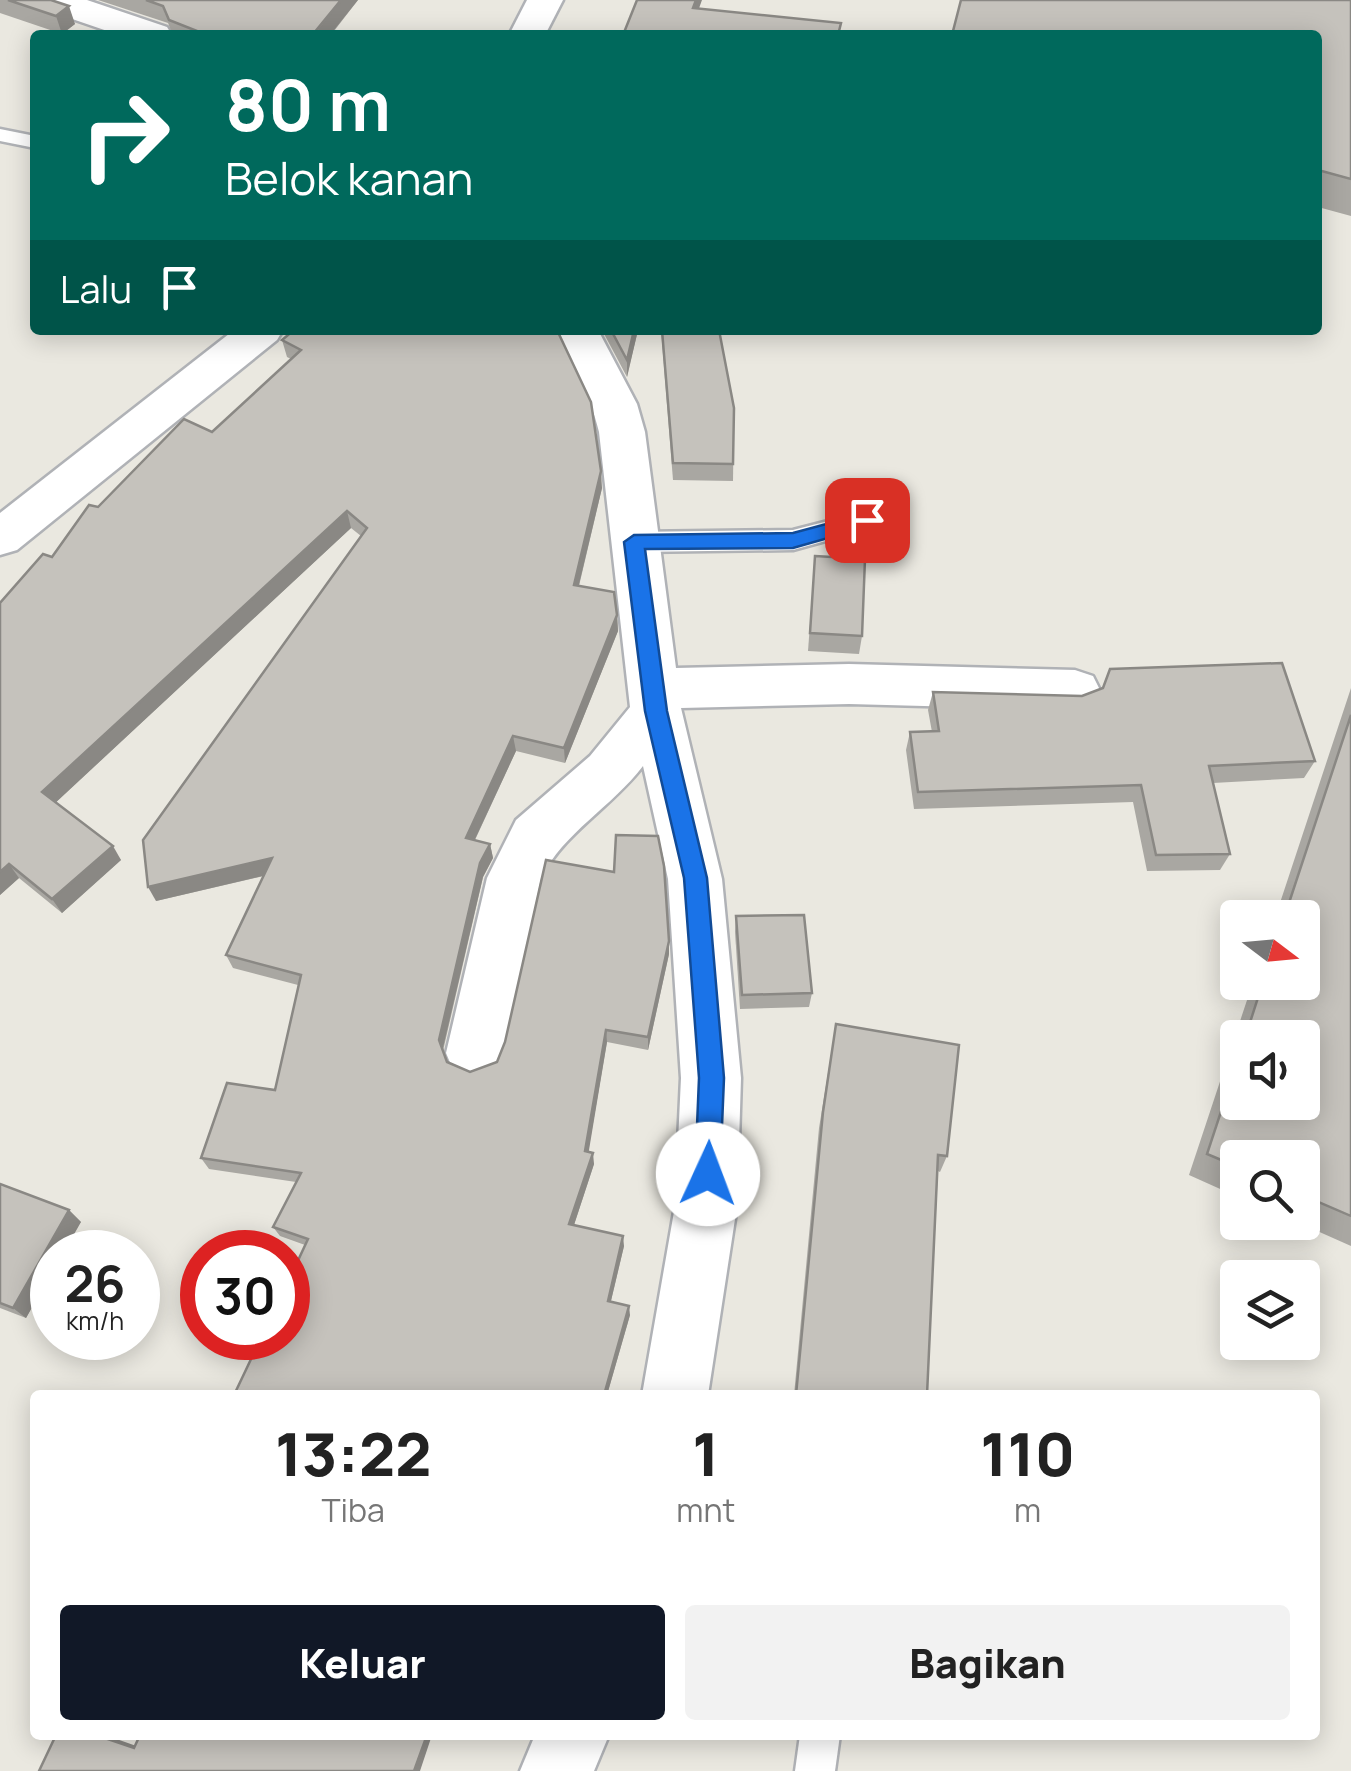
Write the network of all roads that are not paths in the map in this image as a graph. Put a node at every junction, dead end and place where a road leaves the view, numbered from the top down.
1 (53, 0) edge
2 (545, 0) edge
3 (140, 30) edge
4 (530, 30) edge
5 (0, 135) edge
6 (30, 141) edge
7 (256, 335) edge
8 (579, 335) edge
9 (867, 520) dead end
10 (0, 538) edge
11 (634, 542) junction
12 (1074, 690) dead end
13 (655, 700) junction
14 (476, 1053) dead end
15 (676, 1390) edge
16 (570, 1740) edge
17 (819, 1740) edge
18 (558, 1771) edge
19 (815, 1771) edge

1 - 3 street
2 - 4 street
5 - 6 lane
7 - 10 street
8 - 11 street
9 - 11 lane
11 - 13 street
12 - 13 street
13 - 14 street
13 - 15 street
16 - 18 street
17 - 19 lane

